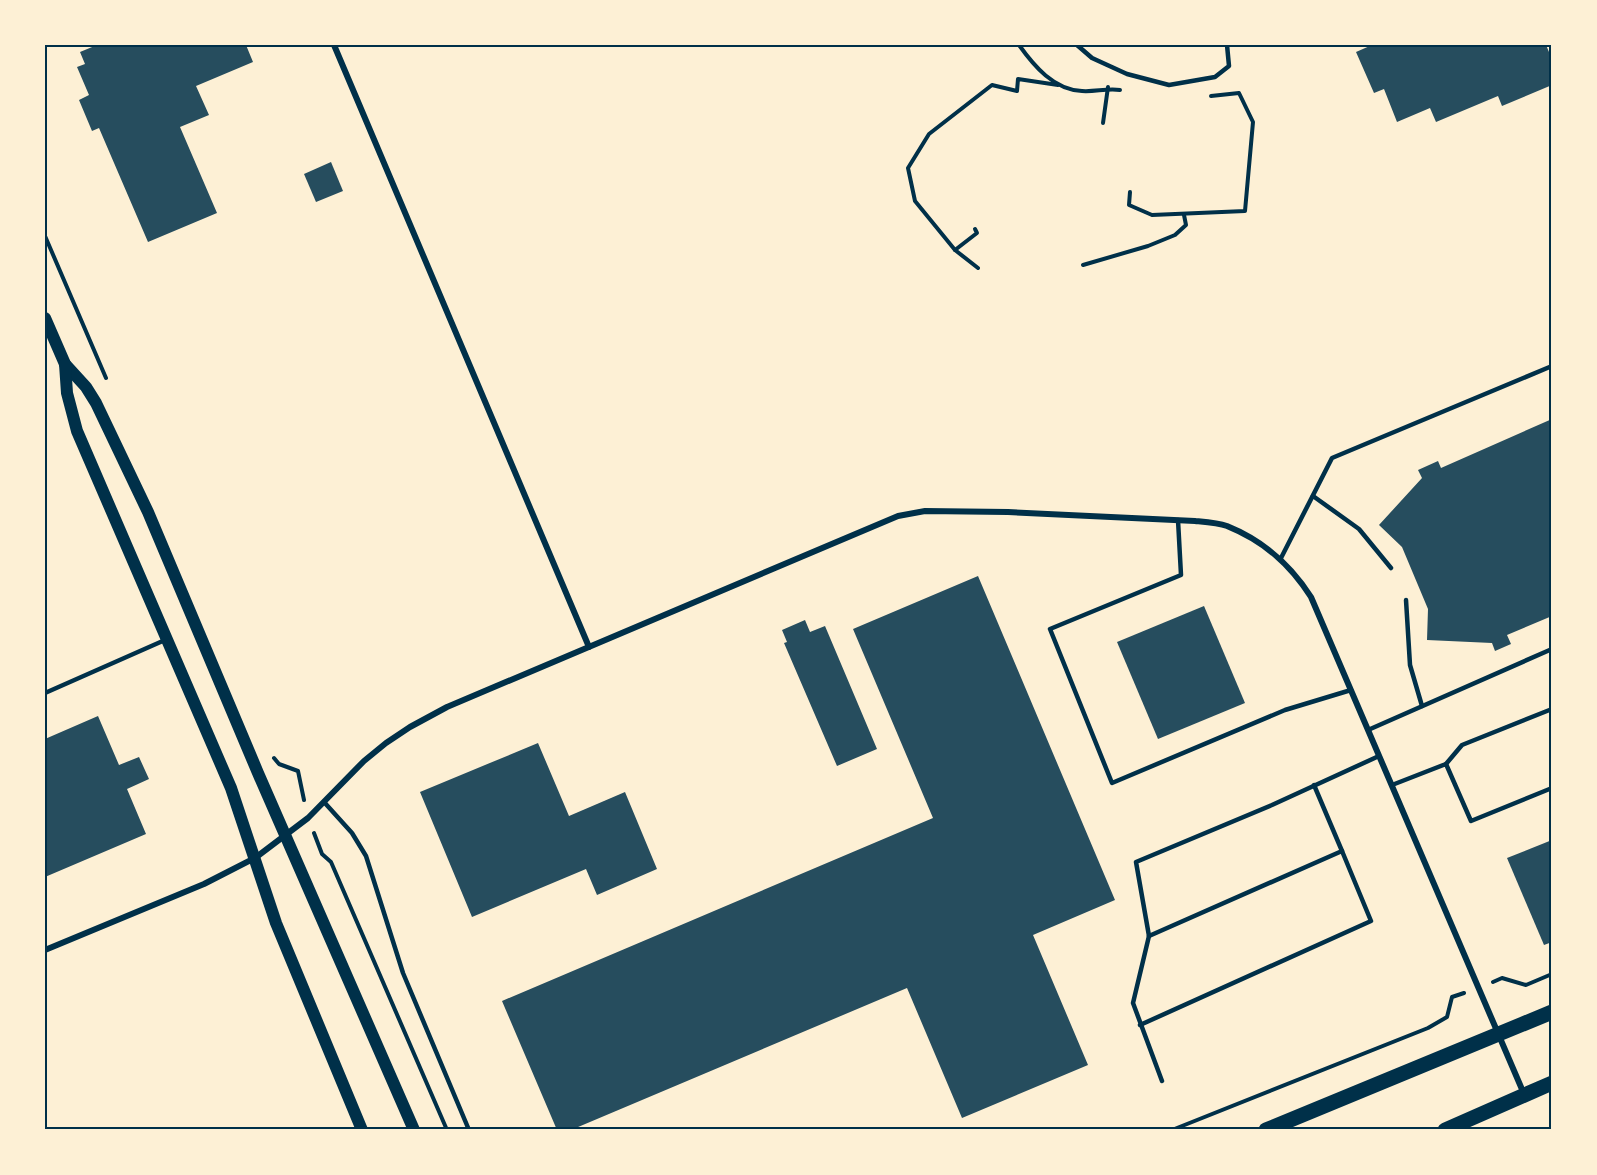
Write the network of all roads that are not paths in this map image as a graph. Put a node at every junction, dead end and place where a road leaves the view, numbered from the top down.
1 (334, 45) edge
2 (1227, 45) edge
3 (1081, 46) edge
4 (45, 318) edge
5 (65, 364) junction
6 (1552, 366) edge
7 (1313, 496) junction
8 (1178, 520) junction
9 (1281, 558) junction
10 (1391, 568) dead end
11 (1406, 600) dead end
12 (167, 639) junction
13 (589, 647) junction
14 (1552, 649) edge
15 (1351, 690) junction
16 (45, 693) edge
17 (1422, 706) junction
18 (1552, 709) edge
19 (1368, 730) junction
20 (1379, 756) junction
21 (1446, 764) junction
22 (1392, 784) junction
23 (1314, 785) junction
24 (1552, 788) edge
25 (324, 802) junction
26 (286, 837) junction
27 (1342, 851) junction
28 (255, 858) junction
29 (1149, 936) junction
30 (45, 950) edge
31 (1552, 1012) edge
32 (1140, 1025) junction
33 (1499, 1035) junction
34 (1162, 1081) dead end
35 (1552, 1083) edge
36 (1524, 1095) junction
37 (362, 1130) edge
38 (414, 1130) edge
39 (469, 1130) edge
40 (1266, 1130) edge
41 (1445, 1130) edge

1 - 13 street
2 - 3 lane
4 - 5 main road
5 - 12 main road
5 - 26 main road
6 - 7 lane
7 - 9 lane
7 - 10 lane
8 - 9 street
8 - 13 street
8 - 15 lane
9 - 15 street
11 - 17 lane
12 - 16 lane
12 - 28 main road
13 - 25 street
14 - 17 lane
15 - 19 street
17 - 19 lane
18 - 21 lane
19 - 20 street
20 - 22 street
20 - 23 lane
21 - 22 lane
21 - 24 lane
22 - 33 street
23 - 27 lane
23 - 29 lane
25 - 26 street
25 - 39 lane
26 - 28 street
26 - 38 main road
27 - 29 lane
27 - 32 lane
28 - 30 street
28 - 37 main road
29 - 32 lane
31 - 33 main road
32 - 34 lane
33 - 36 street
33 - 40 main road
35 - 36 main road
36 - 41 main road

